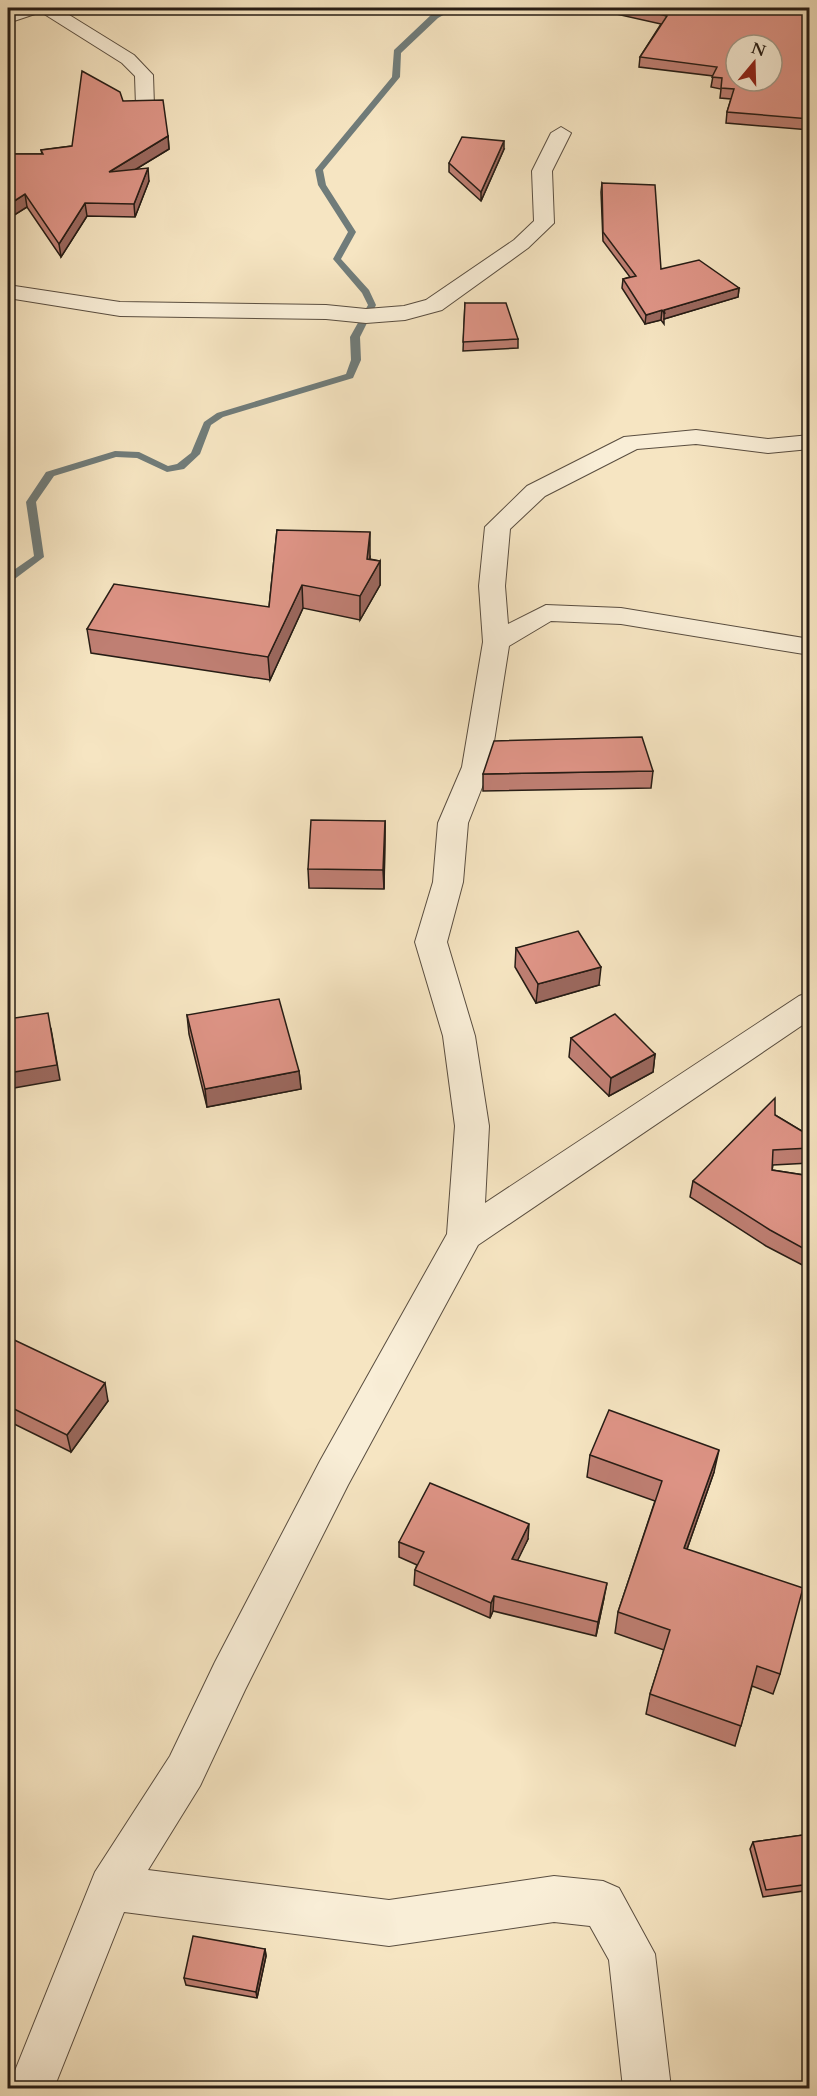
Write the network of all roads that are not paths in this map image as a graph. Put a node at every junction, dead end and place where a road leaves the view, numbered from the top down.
1 (35, 8) edge
2 (47, 8) edge
3 (8, 18) edge
4 (146, 105) edge
5 (561, 133) dead end
6 (8, 292) edge
7 (810, 442) edge
8 (496, 642) junction
9 (810, 647) edge
10 (810, 1004) edge
11 (465, 1234) junction
12 (111, 1888) junction
13 (30, 2088) edge
14 (647, 2088) edge

1 - 3 street
2 - 4 street
5 - 6 street
7 - 8 street
8 - 9 street
8 - 11 street
10 - 11 street
11 - 12 street
12 - 13 street
12 - 14 street

